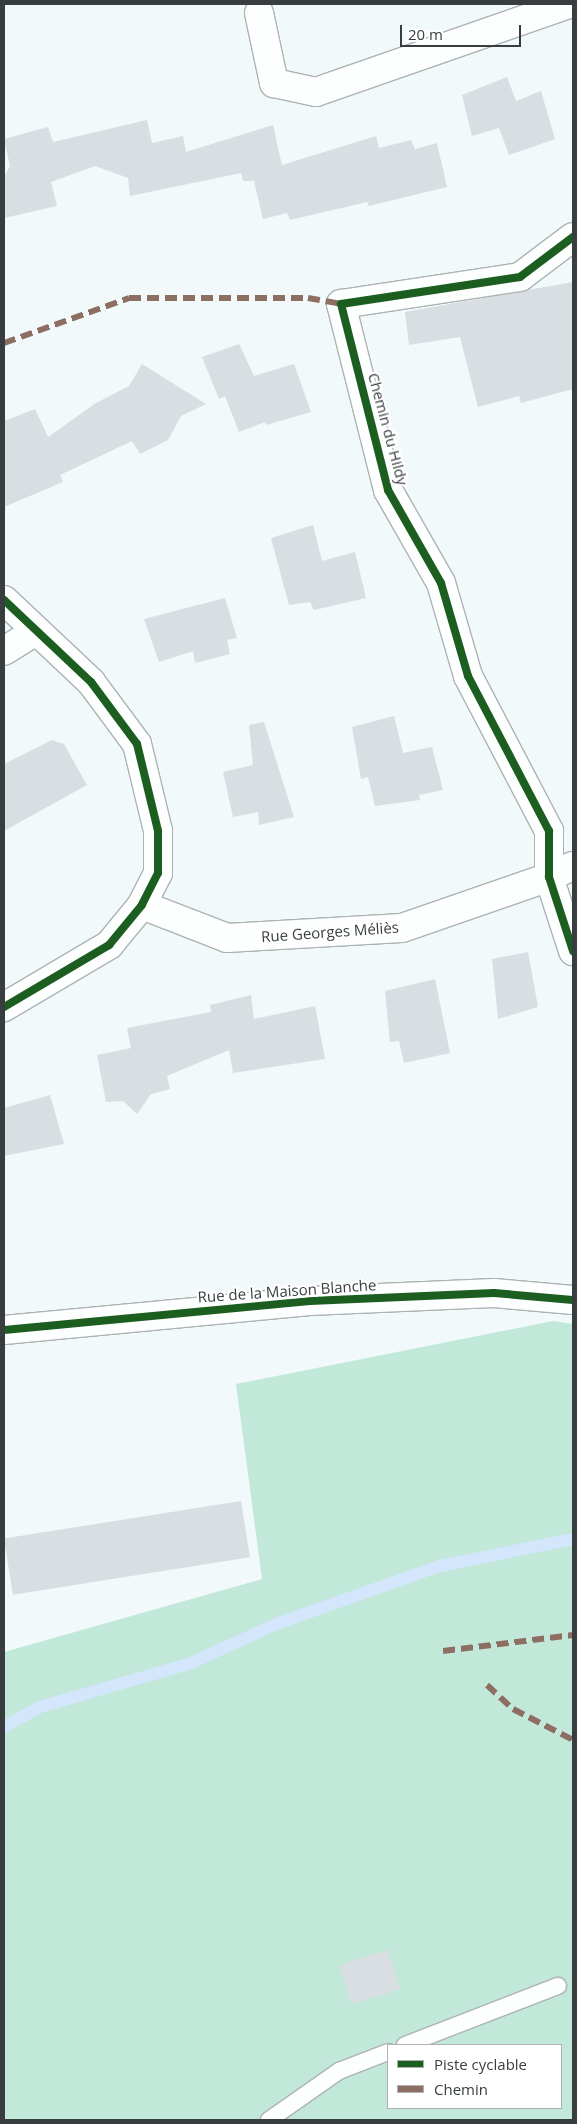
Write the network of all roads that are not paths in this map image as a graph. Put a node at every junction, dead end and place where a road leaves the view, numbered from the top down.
1 (568, 4) edge
2 (259, 13) dead end
3 (573, 237) edge
4 (4, 600) edge
5 (36, 632) junction
6 (4, 651) edge
7 (573, 866) edge
8 (549, 877) junction
9 (142, 905) junction
10 (573, 951) edge
11 (4, 1007) edge
12 (573, 1300) edge
13 (4, 1330) edge
14 (558, 1986) dead end
15 (408, 2044) edge
16 (387, 2052) edge
17 (268, 2120) edge

1 - 2 street
3 - 8 street, Chemin du Hildy
4 - 5 street
5 - 6 street
5 - 9 street
7 - 8 street, Rue Georges Méliès
8 - 9 street, Rue Georges Méliès
8 - 10 street, Chemin du Hildy
9 - 11 street
12 - 13 street, Rue de la Maison Blanche
14 - 15 lane
16 - 17 lane

